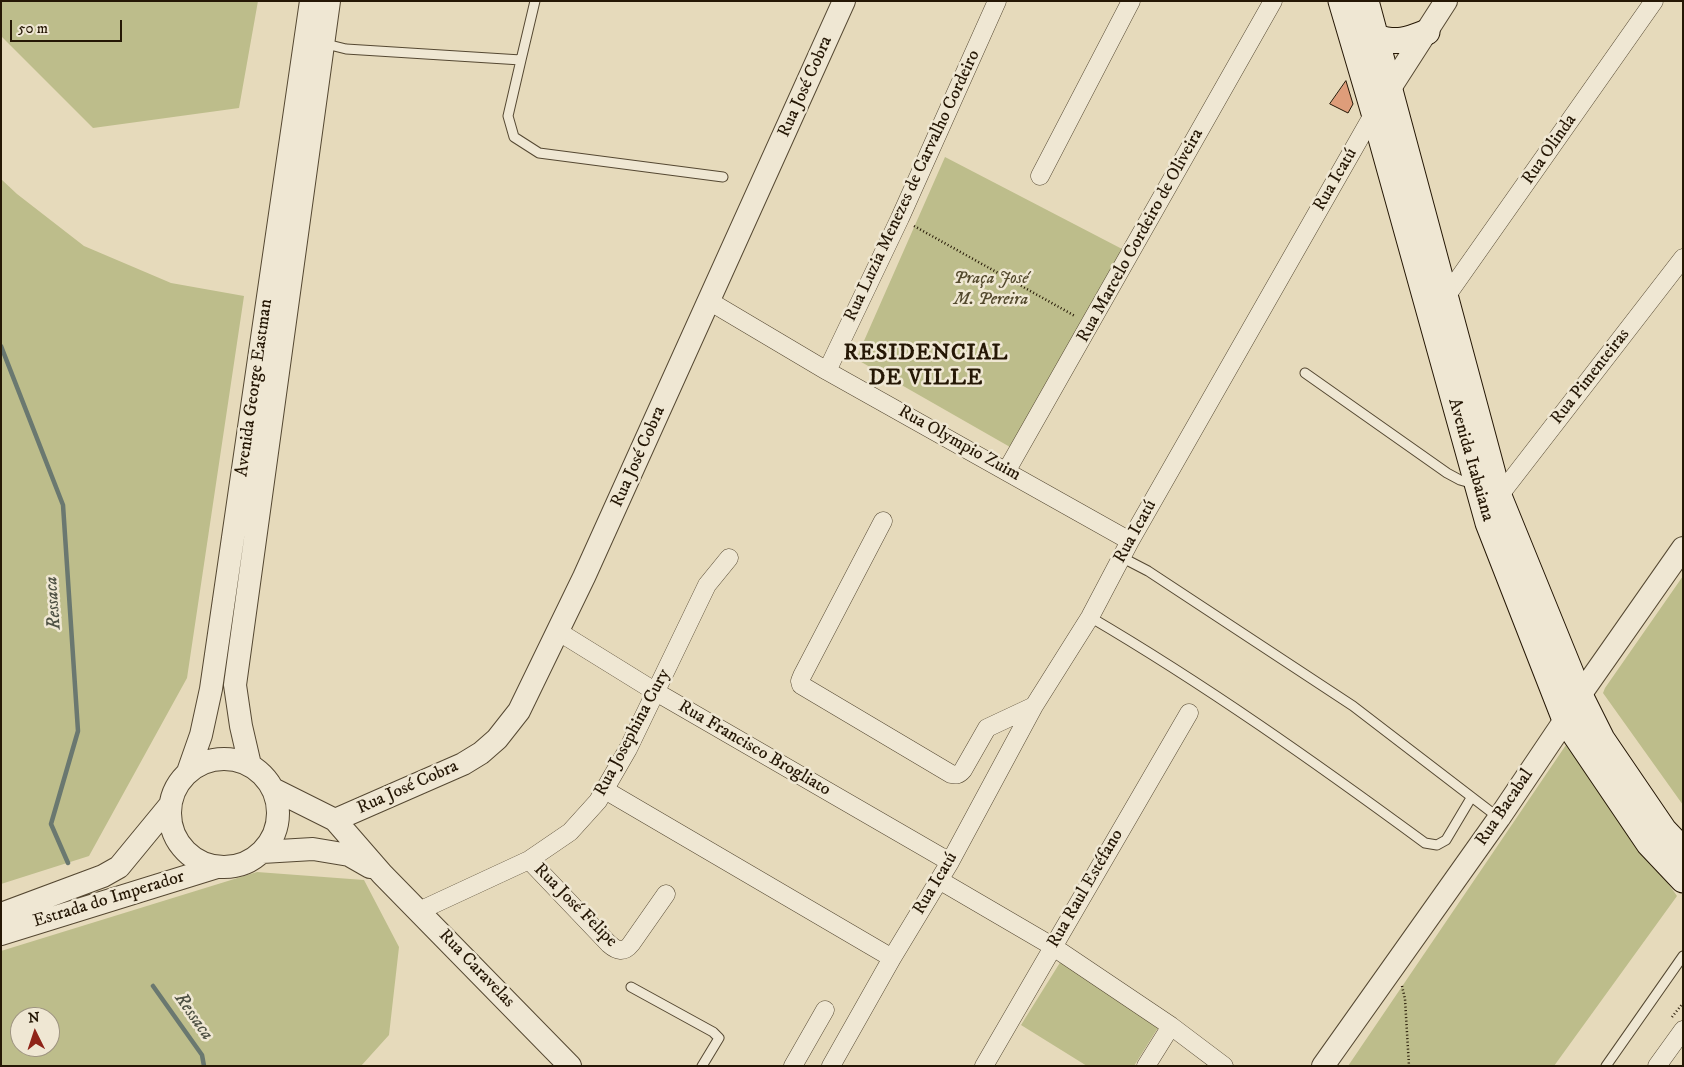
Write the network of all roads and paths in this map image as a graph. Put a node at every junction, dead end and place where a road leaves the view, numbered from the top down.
1 (311, 1) edge
2 (329, 1) edge
3 (535, 1) edge
4 (844, 1) edge
5 (998, 1) edge
6 (1131, 1) edge
7 (1341, 1) edge
8 (1366, 1) edge
9 (1446, 1) edge
10 (1654, 1) edge
11 (1274, 3) edge
12 (1427, 32) junction
13 (1376, 36) junction
14 (322, 46) junction
15 (521, 60) junction
16 (1390, 88) junction
17 (1374, 113) junction
18 (1040, 176) dead end
19 (723, 177) dead end
20 (900, 218) junction
21 (1682, 261) edge
22 (1446, 298) junction
23 (709, 301) junction
24 (1091, 325) junction
25 (827, 371) junction
26 (1305, 373) dead end
27 (1008, 470) junction
28 (1485, 495) junction
29 (883, 521) dead end
30 (1130, 540) junction
31 (1683, 548) edge
32 (1122, 557) junction
33 (729, 558) dead end
34 (1090, 617) junction
35 (558, 632) junction
36 (656, 692) junction
37 (1580, 694) junction
38 (1034, 706) junction
39 (1189, 713) dead end
40 (1565, 720) junction
41 (250, 765) junction
42 (188, 772) junction
43 (273, 789) junction
44 (605, 790) junction
45 (1472, 798) junction
46 (170, 805) junction
47 (1499, 818) junction
48 (335, 820) junction
49 (1683, 850) edge
50 (262, 852) junction
51 (529, 860) junction
52 (950, 862) junction
53 (217, 867) junction
54 (382, 874) junction
55 (939, 880) junction
56 (1683, 880) edge
57 (666, 894) dead end
58 (419, 911) junction
59 (1, 914) edge
60 (1, 934) edge
61 (1052, 946) junction
62 (1683, 956) edge
63 (892, 958) junction
64 (1397, 963) junction
65 (630, 987) dead end
66 (825, 1010) dead end
67 (1171, 1026) junction
68 (1683, 1030) edge
69 (570, 1066) edge
70 (702, 1066) edge
71 (792, 1066) edge
72 (831, 1066) edge
73 (984, 1066) edge
74 (1146, 1066) edge
75 (1224, 1066) edge
76 (1323, 1066) edge
77 (1409, 1066) edge
78 (1606, 1066) edge
79 (1657, 1066) edge

1 - 42 street, Avenida George Eastman
2 - 14 street, Avenida George Eastman
3 - 15 lane
4 - 23 street, Rua José Cobra
5 - 20 street, Rua Luzia Menezes de Carvalho Cordeiro
6 - 18 street
7 - 17 main road, Avenida Itabaiana
8 - 13 main road, Avenida Itabaiana
9 - 12 street, Rua Icatú
10 - 22 street, Rua Olinda
11 - 24 street, Rua Marcelo Cordeiro de Oliveira
12 - 13 main road
12 - 16 street, Rua Icatú
13 - 16 main road, Avenida Itabaiana
14 - 15 lane
14 - 41 street, Avenida George Eastman
15 - 19 lane
16 - 17 street, Rua Icatú
16 - 22 main road, Avenida Itabaiana
17 - 28 main road, Avenida Itabaiana
17 - 30 street, Rua Icatú
20 - 24 path
20 - 25 street, Rua Luzia Menezes de Carvalho Cordeiro
21 - 28 street, Rua Pimenteiras
22 - 28 main road, Avenida Itabaiana
23 - 25 street, Rua Olympio Zuim
23 - 35 street, Rua José Cobra
24 - 27 street, Rua Marcelo Cordeiro de Oliveira
25 - 27 street, Rua Olympio Zuim
26 - 28 lane
27 - 30 street, Rua Olympio Zuim
28 - 37 main road, Avenida Itabaiana
28 - 40 main road, Avenida Itabaiana
29 - 38 street
30 - 32 street, Rua Icatú
31 - 37 street, Rua Bacabal
32 - 34 street, Rua Icatú
32 - 45 lane
33 - 36 street, Rua Josephina Cury
34 - 38 street, Rua Icatú
34 - 45 lane
35 - 36 street, Rua Francisco Brogliato
35 - 48 street, Rua José Cobra
36 - 44 street, Rua Josephina Cury
36 - 52 street, Rua Francisco Brogliato
37 - 40 street, Rua Bacabal
37 - 49 main road, Avenida Itabaiana
38 - 52 street, Rua Icatú
39 - 61 street, Rua Raul Estéfano
40 - 47 street, Rua Bacabal
40 - 56 main road, Avenida Itabaiana
41 - 42 street
41 - 43 street
42 - 46 street
43 - 48 street
43 - 50 street
44 - 51 street, Rua Josephina Cury
44 - 63 street
45 - 47 lane
46 - 53 street
46 - 59 street
47 - 64 street, Rua Bacabal
48 - 54 street
50 - 53 street
50 - 54 street
51 - 57 street, Rua José Felipe
51 - 58 street, Rua Josephina Cury
52 - 55 street, Rua Icatú
53 - 60 street, Estrada do Imperador
54 - 58 street, Rua Caravelas
55 - 61 street
55 - 63 street, Rua Icatú
58 - 69 street, Rua Caravelas
61 - 67 street
61 - 73 street, Rua Raul Estéfano
62 - 78 lane
63 - 72 street, Rua Icatú
64 - 76 street, Rua Bacabal
64 - 77 path
65 - 70 lane
66 - 71 street
67 - 74 street
67 - 75 street
68 - 79 street

